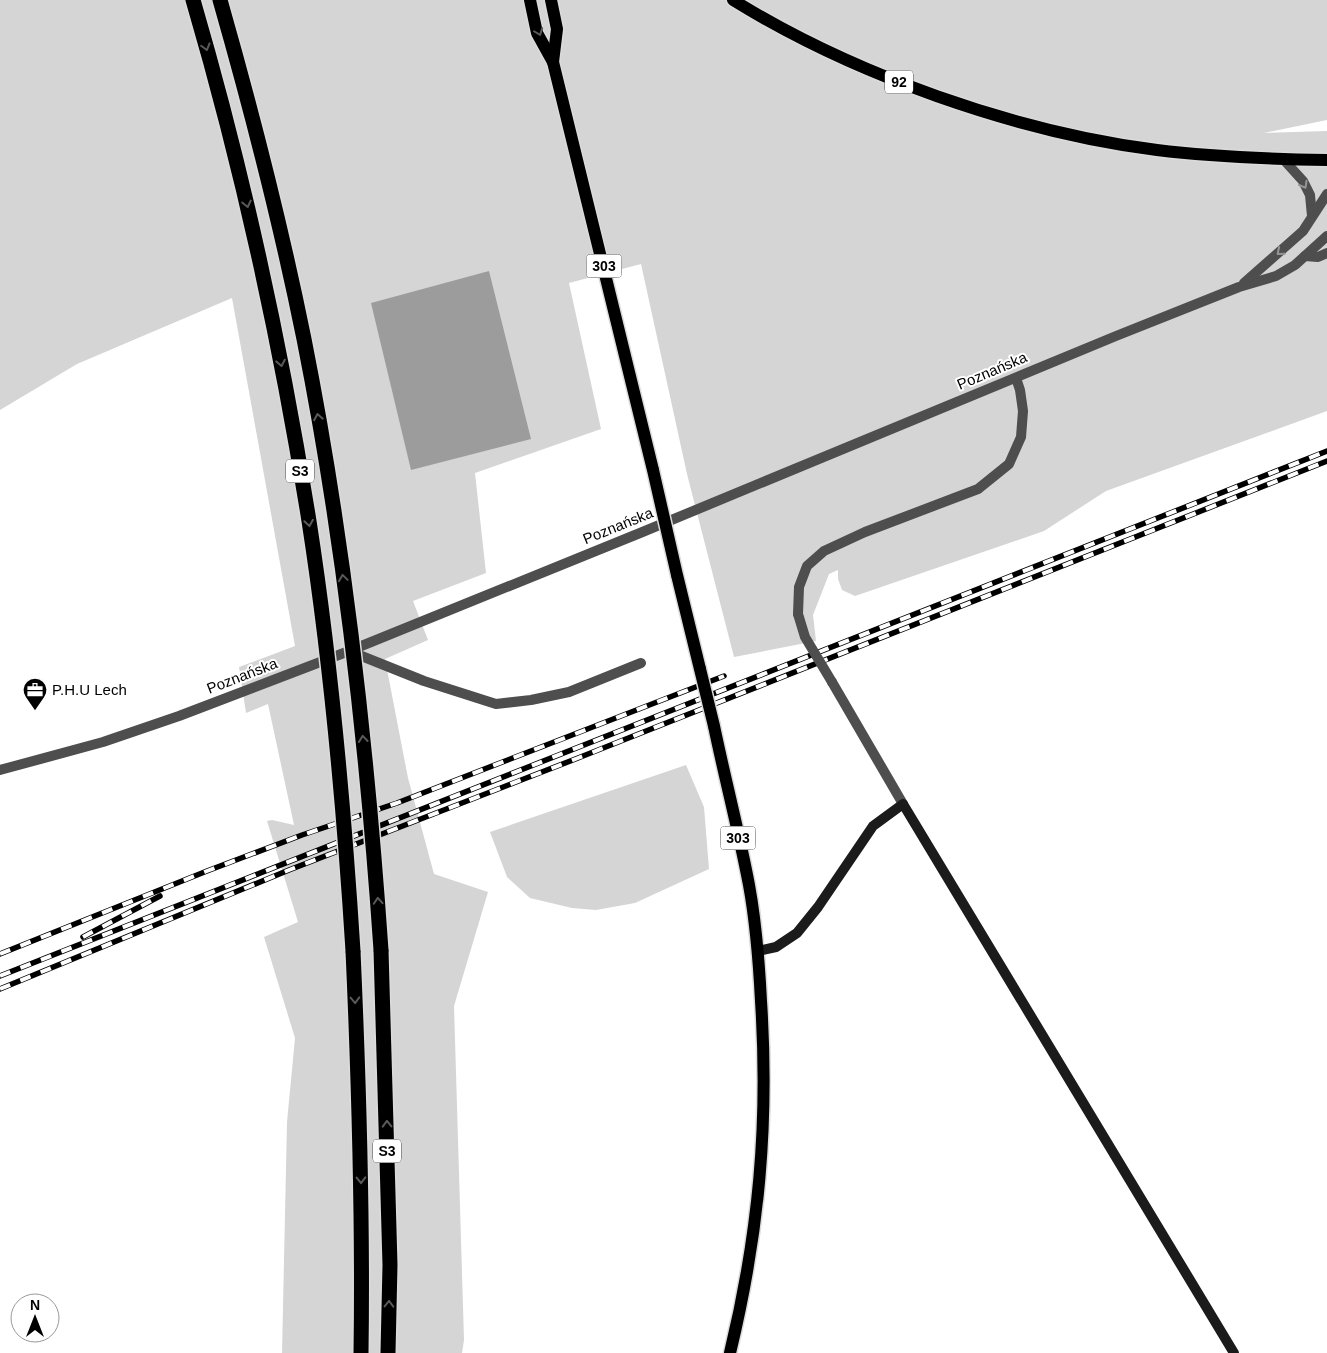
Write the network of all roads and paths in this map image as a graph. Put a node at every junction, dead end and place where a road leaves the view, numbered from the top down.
1 (193, 0) edge
2 (220, 0) edge
3 (530, 0) edge
4 (551, 0) edge
5 (733, 0) edge
6 (553, 62) junction
7 (1284, 160) junction
8 (1327, 160) edge
9 (1327, 194) edge
10 (1312, 216) junction
11 (1327, 236) edge
12 (1327, 253) edge
13 (1305, 256) junction
14 (1239, 287) junction
15 (1016, 378) junction
16 (349, 651) junction
17 (641, 663) dead end
18 (0, 770) edge
19 (904, 804) junction
20 (758, 951) junction
21 (360, 1353) edge
22 (388, 1353) edge
23 (730, 1353) edge
24 (1234, 1353) edge

1 -> 21 highway, S3, bridge
22 -> 2 highway, S3, bridge
3 -> 6 main road, 303
4 - 6 main road, 303
5 - 7 main road, 92
6 - 20 main road, 303, bridge
7 - 8 main road, 92
7 -> 10 street
9 - 10 street, Poznańska
10 -> 14 street, Poznańska
11 - 13 street, Poznańska
12 - 13 street, Poznańska
13 - 14 street, Poznańska
14 - 15 street, Poznańska
15 - 16 street, Poznańska
15 - 19 street, bridge
16 - 17 street
16 - 18 street, Poznańska
19 - 20 main road
19 - 24 main road
20 - 23 main road

